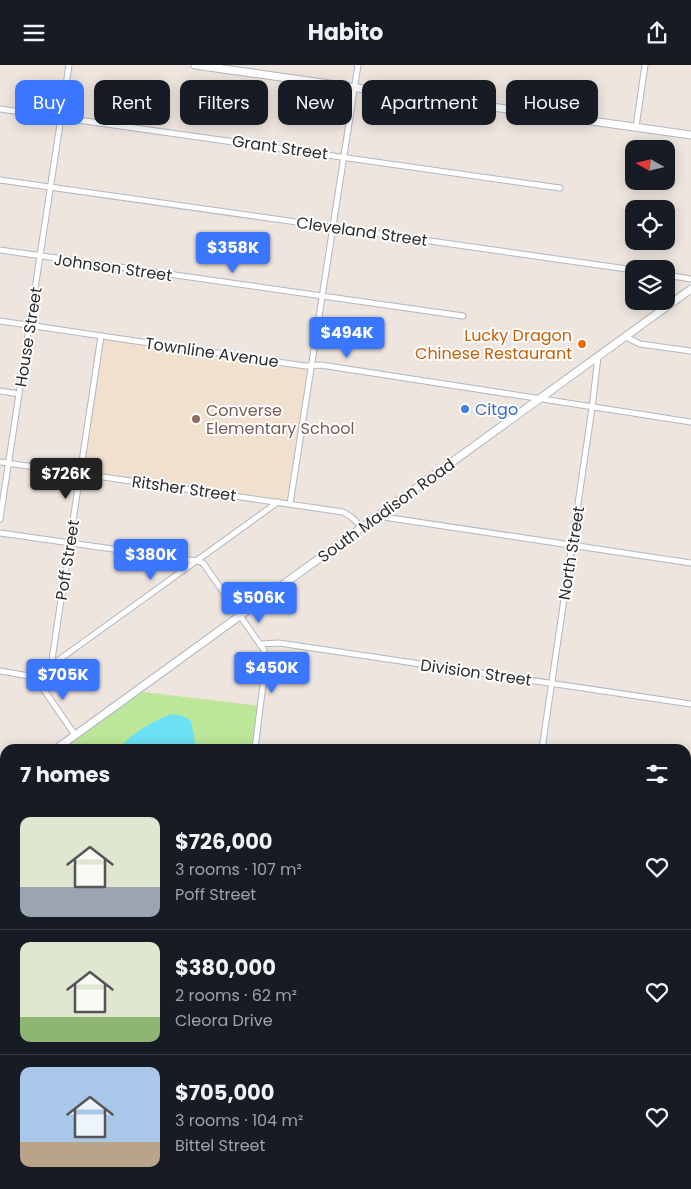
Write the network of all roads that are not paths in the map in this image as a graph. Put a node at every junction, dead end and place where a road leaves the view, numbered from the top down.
1 (69, 65) edge
2 (195, 65) edge
3 (358, 65) edge
4 (645, 65) edge
5 (67, 80) edge
6 (355, 87) junction
7 (0, 109) edge
8 (15, 111) edge
9 (84, 121) edge
10 (60, 125) edge
11 (636, 127) junction
12 (691, 135) edge
13 (344, 156) junction
14 (0, 180) edge
15 (51, 187) junction
16 (560, 188) dead end
17 (333, 227) junction
18 (0, 250) edge
19 (40, 256) junction
20 (625, 269) edge
21 (675, 276) edge
22 (691, 279) edge
23 (691, 289) edge
24 (322, 297) junction
25 (463, 316) dead end
26 (0, 321) edge
27 (30, 325) junction
28 (101, 336) junction
29 (626, 337) junction
30 (691, 351) edge
31 (598, 357) junction
32 (312, 366) junction
33 (0, 391) edge
34 (19, 394) junction
35 (540, 399) junction
36 (592, 408) junction
37 (691, 422) edge
38 (0, 461) edge
39 (9, 463) junction
40 (80, 473) junction
41 (279, 502) junction
42 (290, 504) junction
43 (377, 517) junction
44 (0, 519) edge
45 (362, 527) junction
46 (0, 533) edge
47 (70, 542) junction
48 (572, 545) junction
49 (197, 561) junction
50 (691, 563) edge
51 (240, 615) junction
52 (261, 644) junction
53 (51, 667) junction
54 (0, 671) edge
55 (35, 677) junction
56 (551, 683) junction
57 (691, 704) edge
58 (75, 735) junction
59 (63, 744) edge
60 (256, 744) edge
61 (543, 744) edge

1 - 5 street, House Street
2 - 6 main road
3 - 6 street
4 - 11 street
6 - 11 main road
6 - 13 street
7 - 8 street, Grant Street
9 - 13 street, Grant Street
10 - 15 street, House Street
11 - 12 main road
13 - 16 street, Grant Street
13 - 17 street
14 - 15 street, Cleveland Street
15 - 17 street, Cleveland Street
15 - 19 street, House Street
17 - 20 street, Cleveland Street
17 - 24 street
18 - 19 street, Johnson Street
19 - 24 street, Johnson Street
19 - 27 street, House Street
21 - 22 street
23 - 29 main road, South Madison Road
24 - 25 street, Johnson Street
24 - 32 street
26 - 27 street, Townline Avenue
27 - 28 street, Townline Avenue
27 - 34 street, House Street
28 - 32 street, Townline Avenue
28 - 40 street, Poff Street
29 - 30 street
29 - 31 main road, South Madison Road
31 - 35 main road, South Madison Road
31 - 36 street, North Street
32 - 35 street, Townline Avenue
32 - 42 street
33 - 34 street
34 - 39 street, House Street
35 - 36 street, Townline Avenue
35 - 43 main road, South Madison Road
36 - 37 street, Townline Avenue
36 - 48 street, North Street
38 - 39 street, Ritsher Street
39 - 40 street, Ritsher Street
39 - 44 street, House Street
40 - 41 street, Ritsher Street
40 - 47 street, Poff Street
41 - 42 street, Ritsher Street
41 - 49 street
42 - 45 street, Ritsher Street
43 - 45 main road, South Madison Road
43 - 48 street
45 - 51 main road, South Madison Road
46 - 47 street
47 - 49 street
47 - 53 street, Poff Street
48 - 50 street
48 - 56 street, North Street
49 - 51 street
49 - 53 street
51 - 52 street
51 - 58 main road, South Madison Road
52 - 56 street, Division Street
52 - 60 street
53 - 55 street
54 - 55 street
55 - 58 street
56 - 57 street, Division Street
56 - 61 street, North Street
58 - 59 main road, South Madison Road

